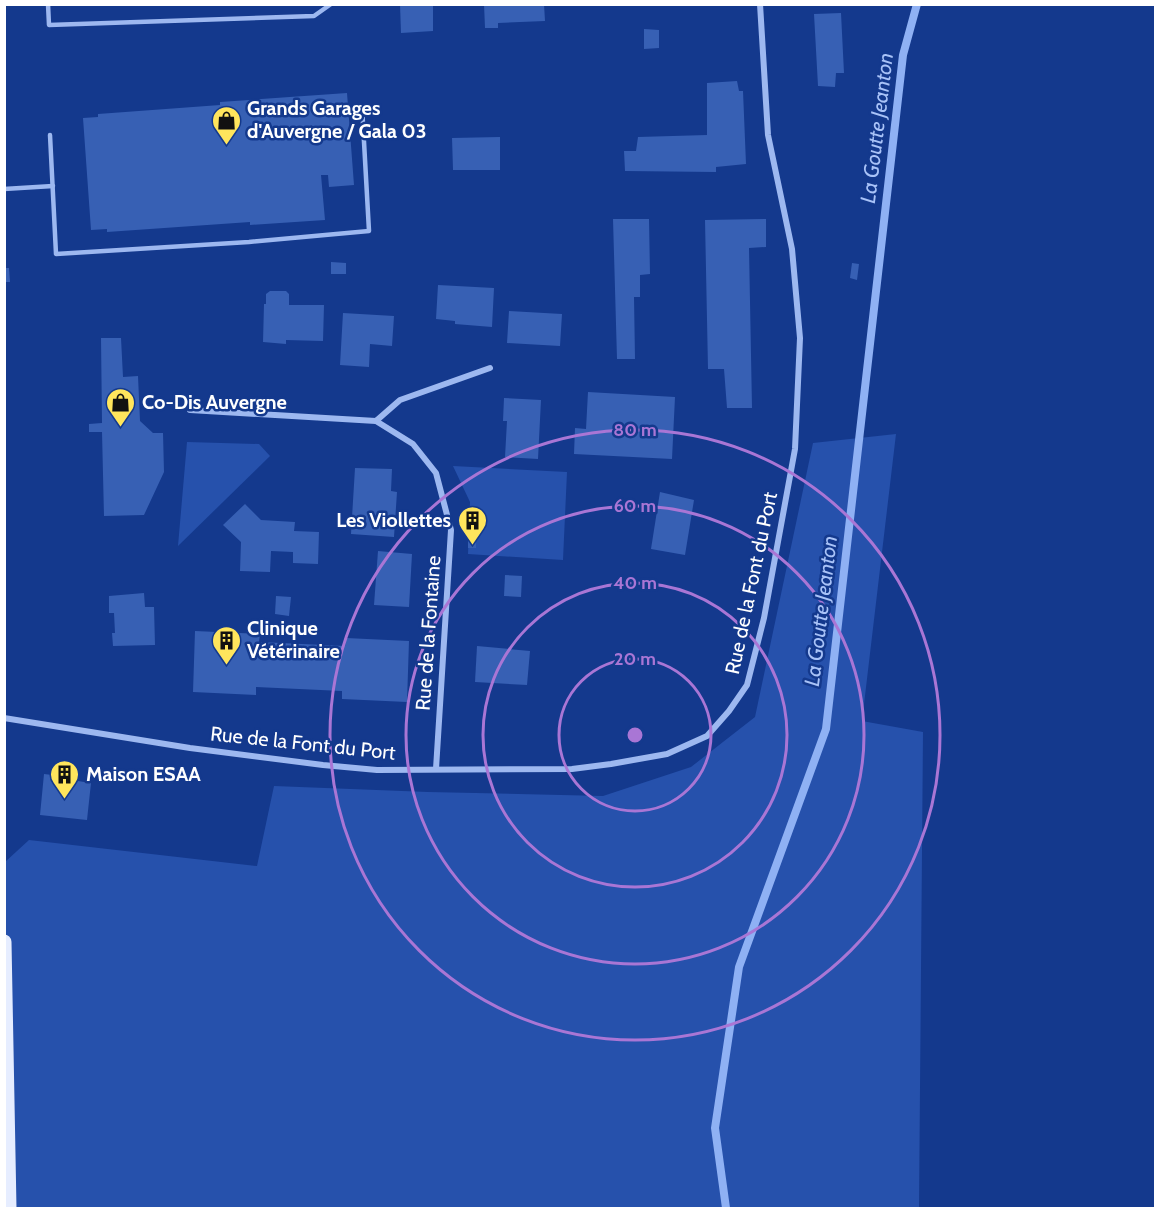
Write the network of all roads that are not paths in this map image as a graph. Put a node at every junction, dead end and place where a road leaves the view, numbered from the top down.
1 (48, 4) edge
2 (331, 4) edge
3 (760, 4) edge
4 (362, 106) dead end
5 (50, 135) dead end
6 (53, 186) junction
7 (4, 189) edge
8 (490, 368) dead end
9 (190, 410) dead end
10 (376, 421) junction
11 (4, 718) edge
12 (436, 769) junction
13 (4, 942) edge
14 (9, 1209) edge

1 - 2 lane
3 - 12 street, Rue de la Font du Port
4 - 6 lane
5 - 6 lane
6 - 7 lane
8 - 10 street
9 - 10 street, Rue de la Fontaine
10 - 12 street, Rue de la Fontaine
11 - 12 street, Rue de la Font du Port
13 - 14 main road

